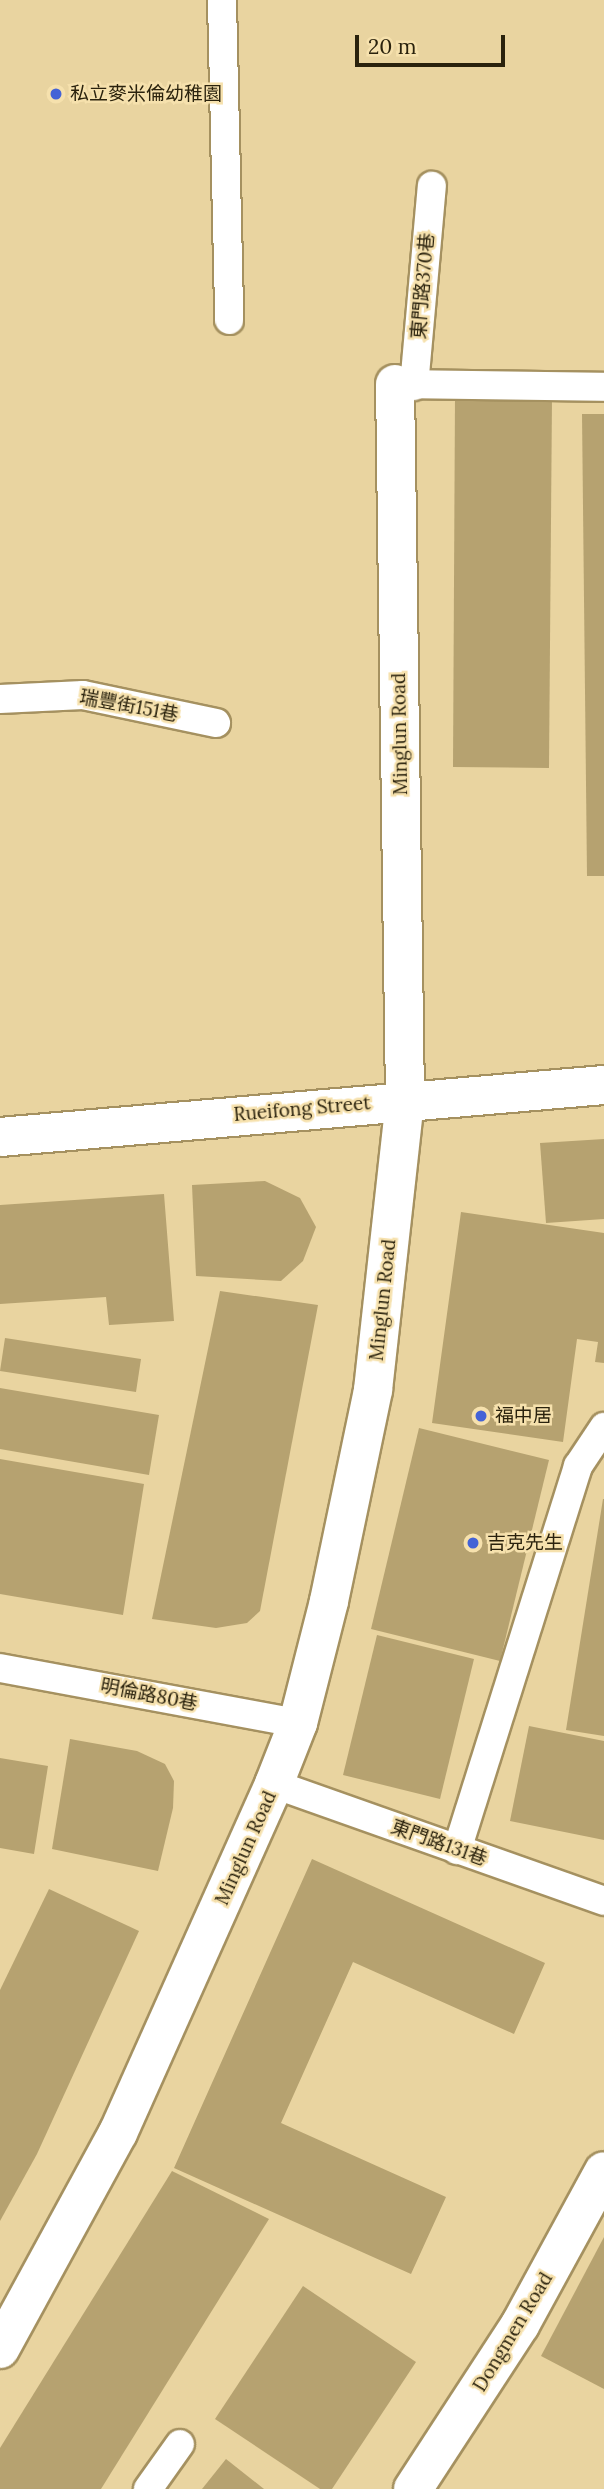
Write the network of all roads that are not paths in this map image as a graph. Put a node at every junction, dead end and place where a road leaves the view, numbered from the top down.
1 (222, 0) edge
2 (432, 186) dead end
3 (229, 320) dead end
4 (405, 385) junction
5 (604, 387) edge
6 (0, 699) edge
7 (216, 723) dead end
8 (604, 1084) edge
9 (405, 1099) junction
10 (0, 1137) edge
11 (604, 1427) edge
12 (0, 1668) edge
13 (298, 1723) junction
14 (274, 1784) junction
15 (457, 1850) junction
16 (604, 1901) edge
17 (604, 2171) edge
18 (0, 2349) edge
19 (180, 2444) dead end
20 (148, 2489) edge
21 (413, 2489) edge

1 - 3 lane
2 - 4 lane, 東門路370巷
4 - 5 lane
4 - 9 street, Minglun Road
6 - 7 lane, 瑞豐街151巷
8 - 9 street, Rueifong Street
9 - 10 street, Rueifong Street
9 - 13 street, Minglun Road
11 - 15 lane
12 - 13 lane, 明倫路80巷
13 - 14 street, Minglun Road
14 - 15 lane, 東門路131巷
14 - 18 street, Minglun Road
15 - 16 lane, 東門路131巷
17 - 21 street, Dongmen Road
19 - 20 lane

